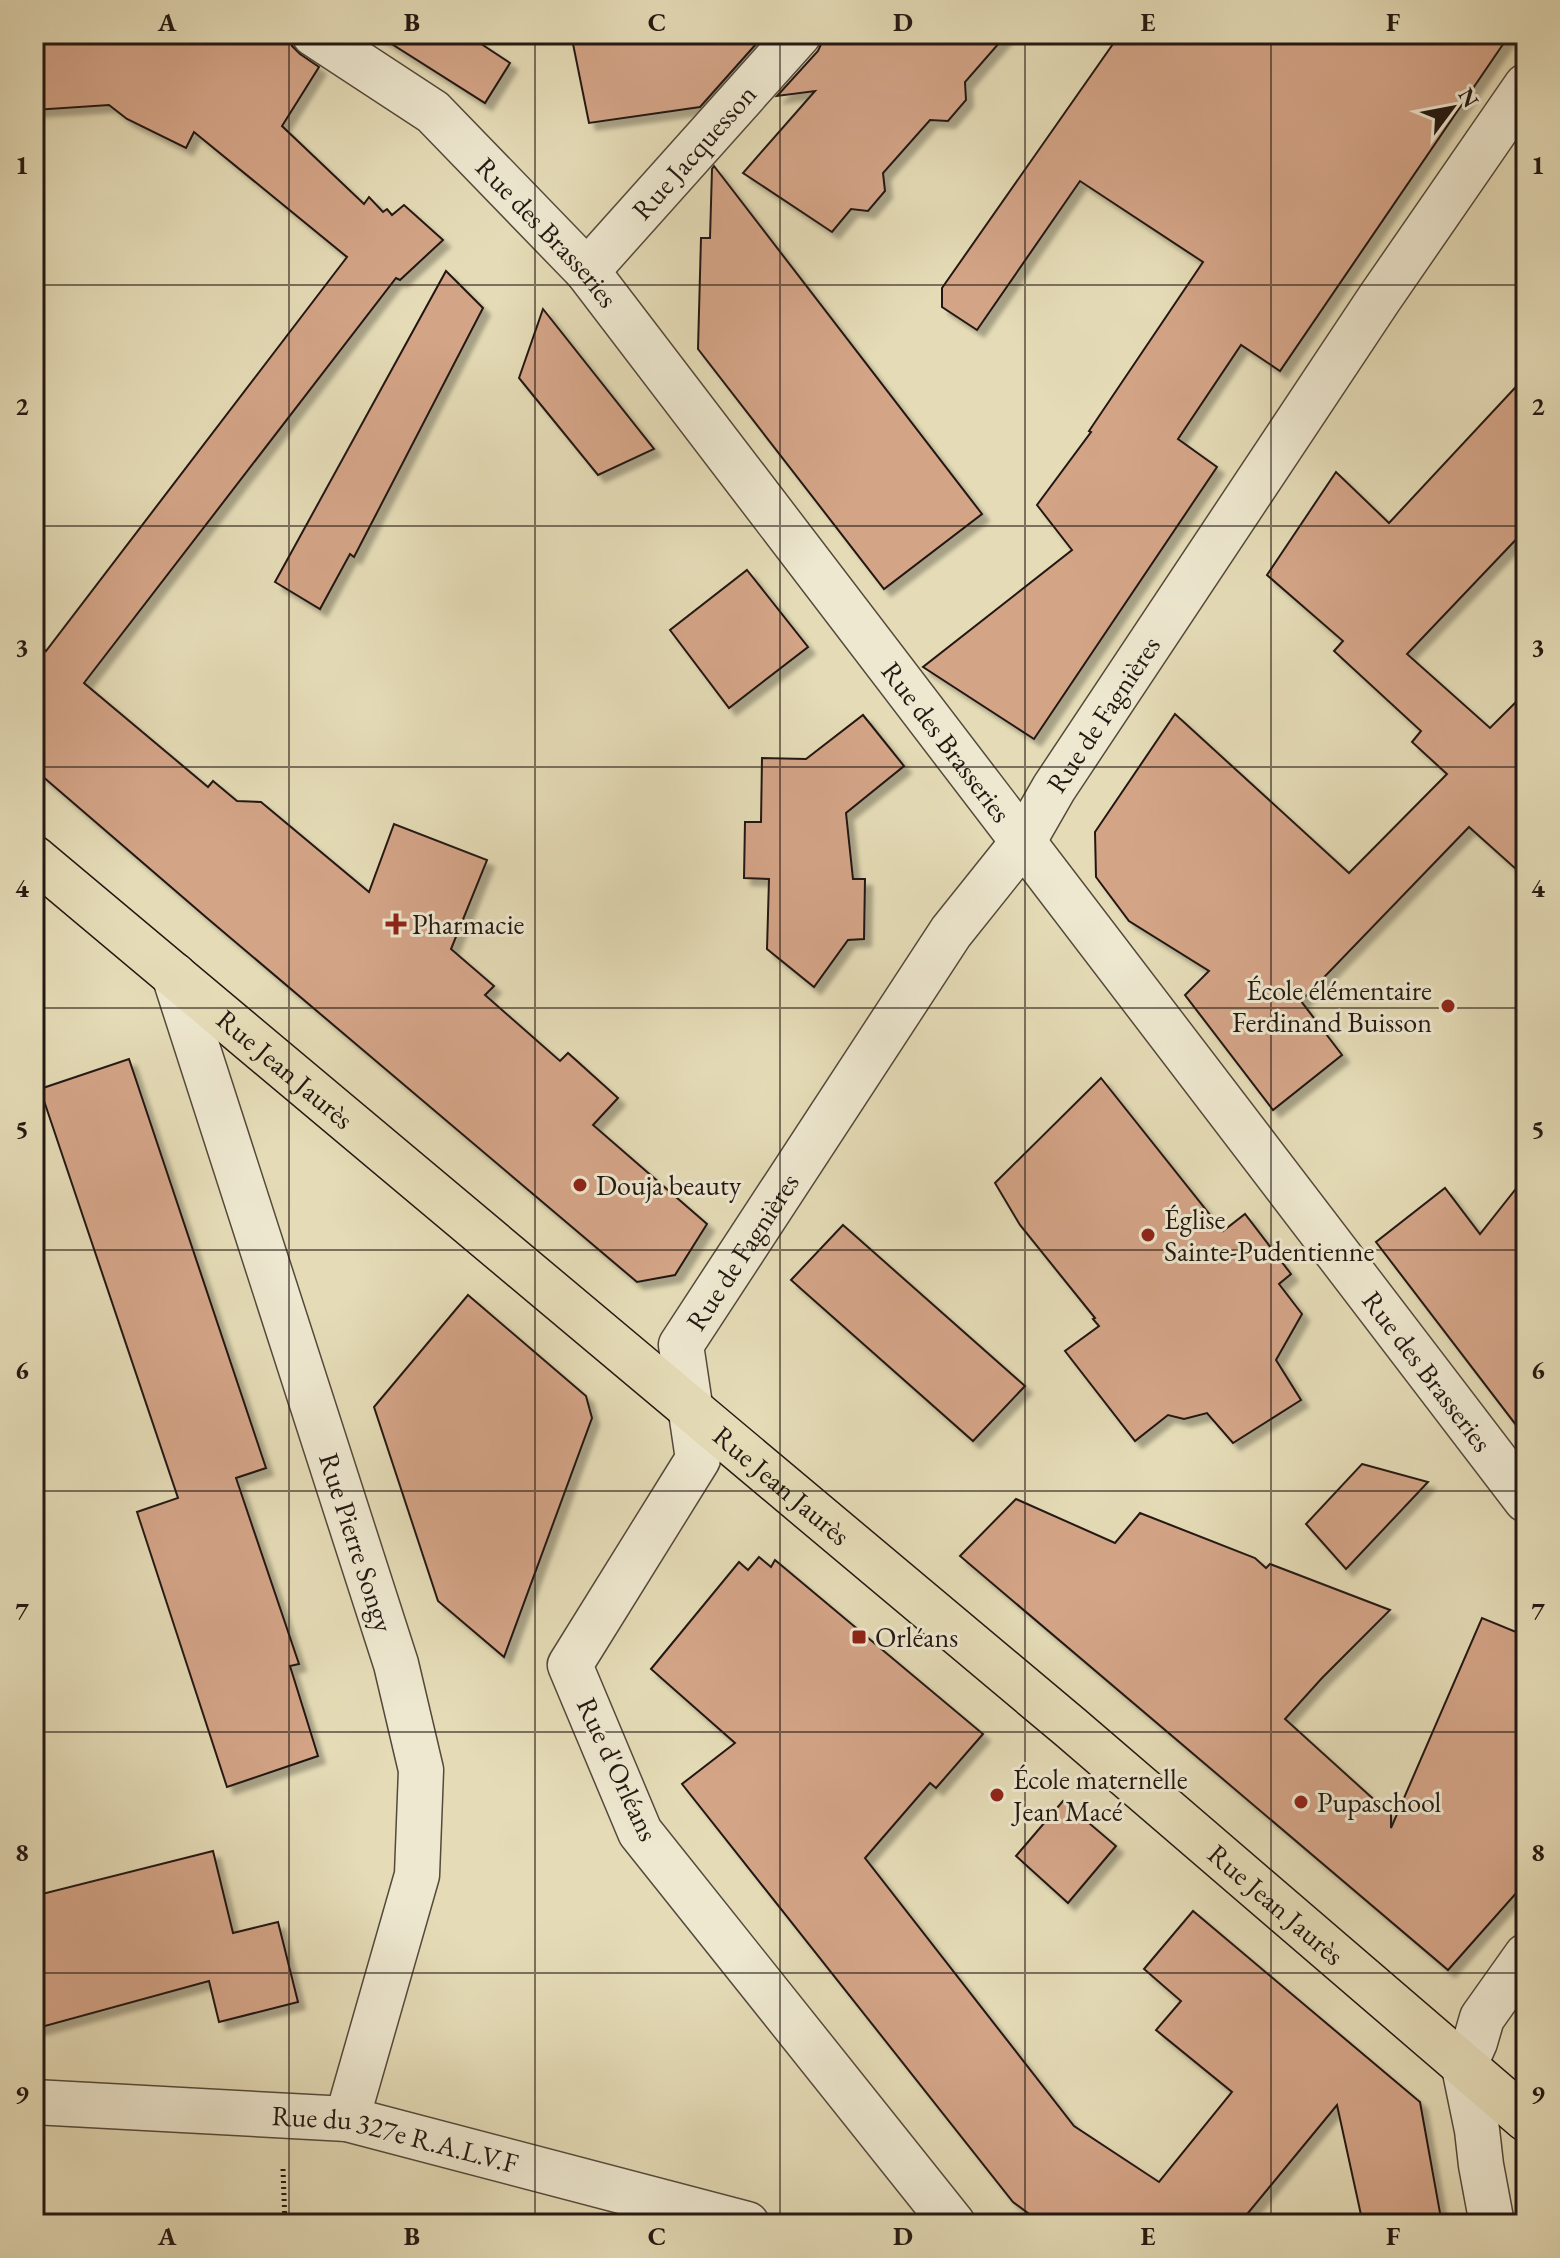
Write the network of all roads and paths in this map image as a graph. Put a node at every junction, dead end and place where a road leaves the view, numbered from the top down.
1 (314, 34) edge
2 (799, 34) edge
3 (1526, 86) edge
4 (587, 271) junction
5 (1023, 842) junction
6 (34, 858) edge
7 (174, 975) junction
8 (681, 1345) joint
9 (690, 1408) junction
10 (1526, 1500) edge
11 (1526, 1956) edge
12 (1464, 2067) junction
13 (34, 2102) edge
14 (347, 2119) junction
15 (1526, 2119) edge
16 (747, 2224) edge
17 (953, 2224) edge
18 (1492, 2224) edge

1 - 4 street, Rue des Brasseries
2 - 4 street, Rue Jacquesson
3 - 5 street, Rue de Fagnières
4 - 5 street, Rue des Brasseries
5 - 8 street, Rue de Fagnières
5 - 10 street, Rue des Brasseries
6 - 7 main road, Rue Jean Jaurès
7 - 9 main road, Rue Jean Jaurès
7 - 14 street, Rue Pierre Songy
8 - 9 street, Rue d'Orléans
9 - 12 main road, Rue Jean Jaurès
9 - 17 street, Rue d'Orléans
11 - 12 street
12 - 15 main road, Rue Jean Jaurès
12 - 18 street
13 - 14 street, Rue du 327e R.A.L.V.F
14 - 16 street, Rue du 327e R.A.L.V.F

